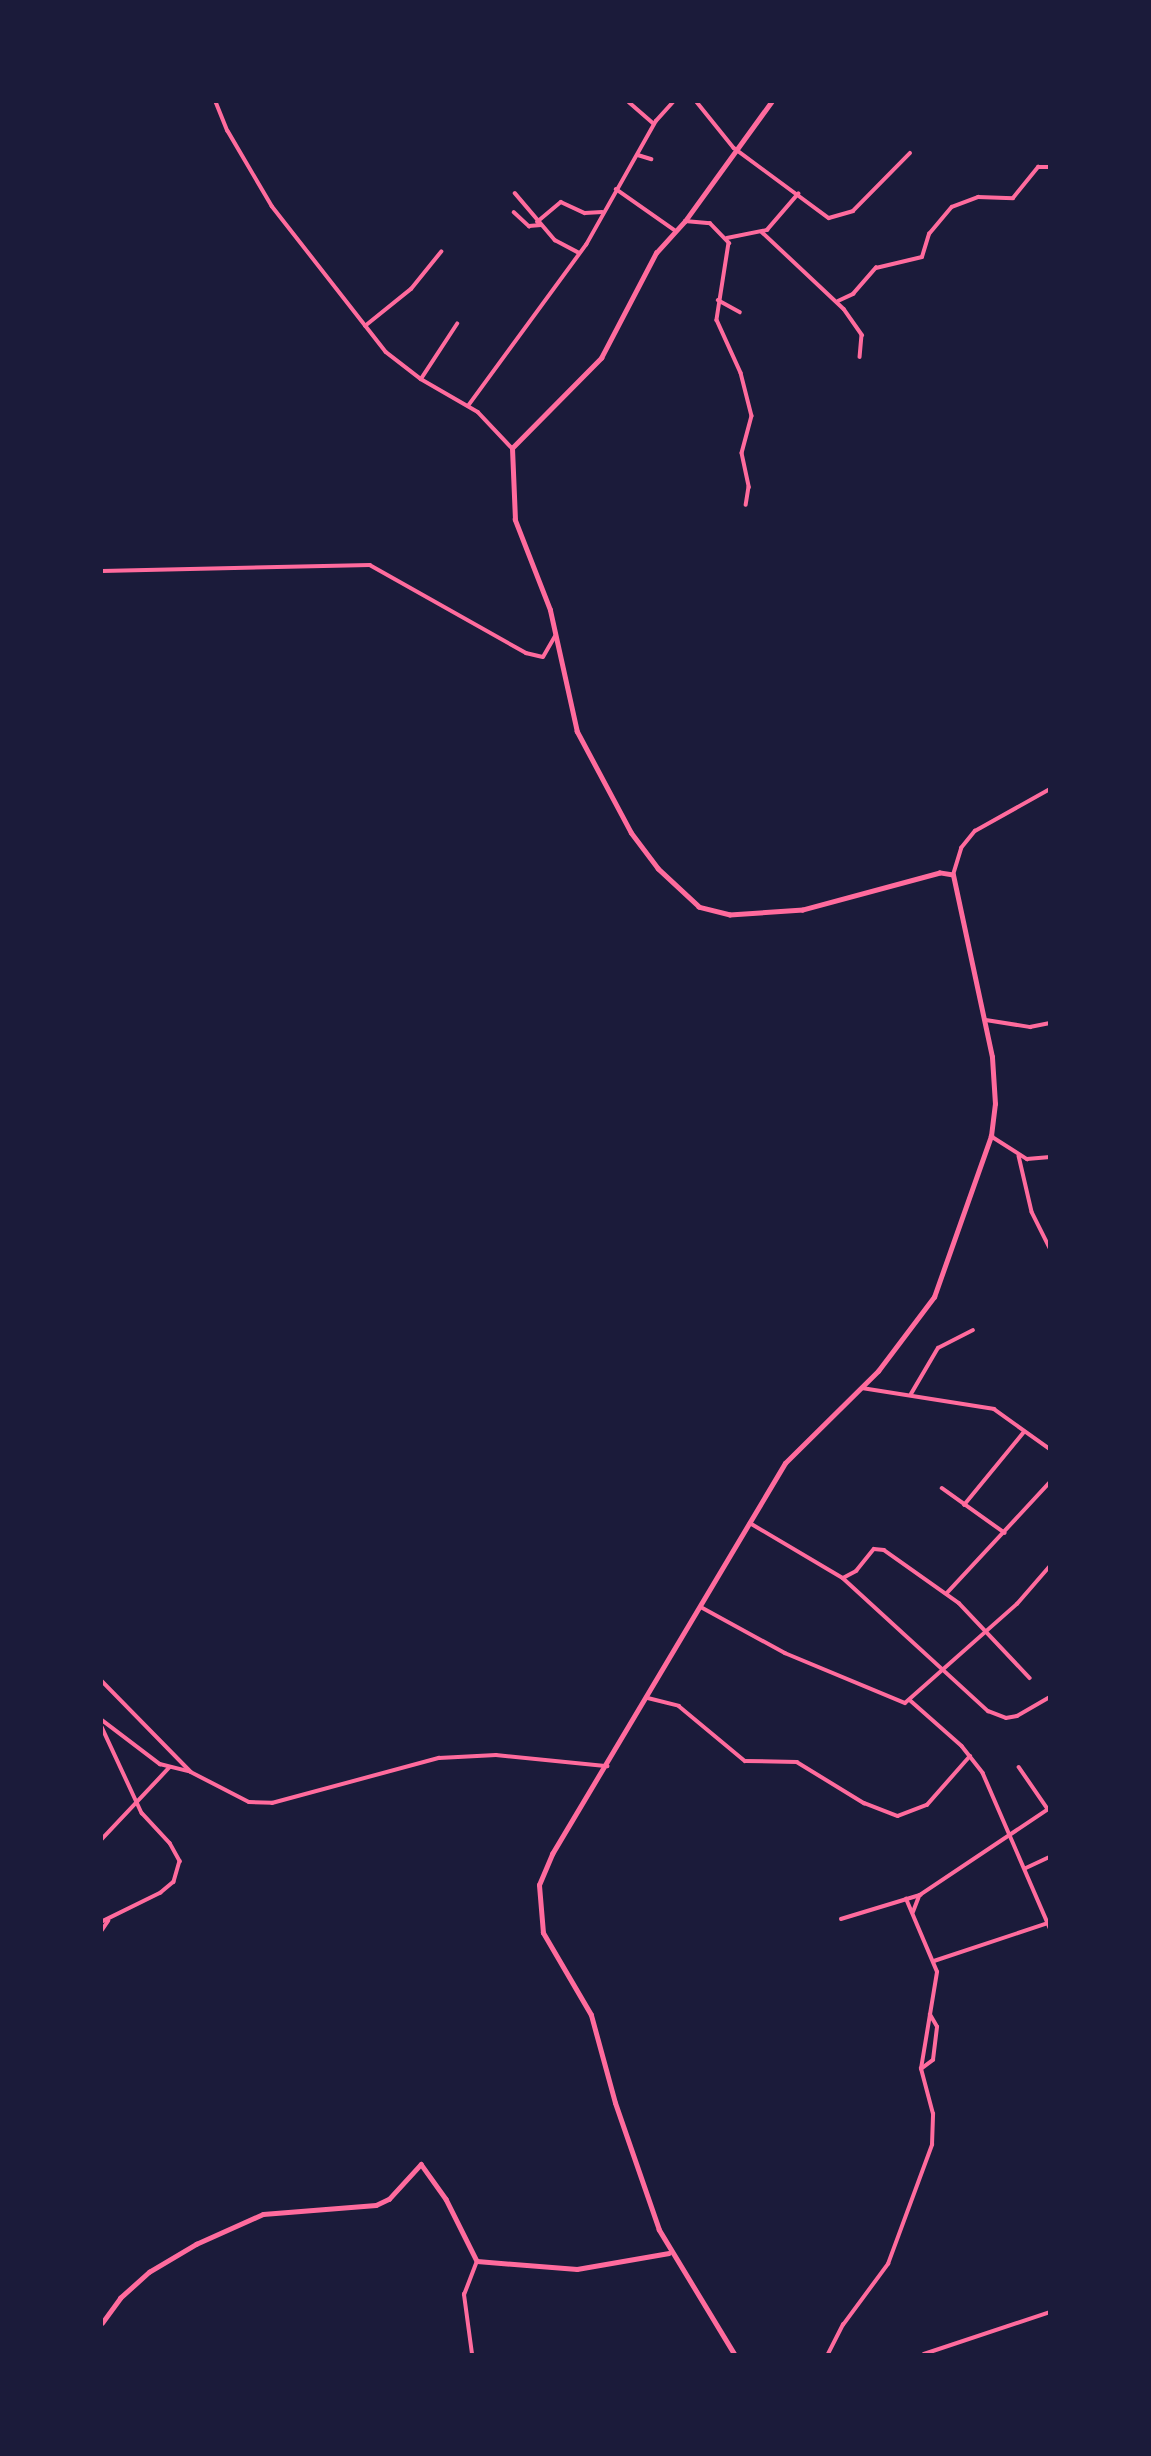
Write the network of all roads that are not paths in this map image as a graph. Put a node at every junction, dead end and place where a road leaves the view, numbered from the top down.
1 (216, 102) edge
2 (629, 102) edge
3 (673, 102) edge
4 (697, 102) edge
5 (771, 102) edge
6 (654, 124) junction
7 (734, 148) junction
8 (910, 153) dead end
9 (638, 155) junction
10 (651, 159) dead end
11 (1049, 167) edge
12 (617, 189) junction
13 (514, 193) dead end
14 (798, 194) junction
15 (604, 211) junction
16 (514, 212) dead end
17 (685, 221) junction
18 (539, 224) junction
19 (676, 231) junction
20 (762, 232) junction
21 (727, 238) junction
22 (440, 252) dead end
23 (579, 253) junction
24 (718, 300) junction
25 (838, 301) junction
26 (740, 312) dead end
27 (457, 324) dead end
28 (365, 326) junction
29 (860, 357) dead end
30 (421, 379) junction
31 (468, 406) junction
32 (512, 448) junction
33 (746, 505) dead end
34 (102, 571) edge
35 (556, 635) junction
36 (1049, 789) edge
37 (953, 875) junction
38 (986, 1020) junction
39 (1049, 1023) edge
40 (990, 1136) junction
41 (1019, 1156) junction
42 (1049, 1157) edge
43 (1049, 1248) edge
44 (973, 1330) dead end
45 (862, 1388) junction
46 (911, 1394) junction
47 (1024, 1432) junction
48 (1049, 1449) edge
49 (1049, 1482) edge
50 (942, 1488) dead end
51 (964, 1505) junction
52 (750, 1523) junction
53 (1005, 1533) junction
54 (1049, 1566) edge
55 (1044, 1573) junction
56 (843, 1578) junction
57 (1049, 1581) edge
58 (947, 1593) junction
59 (701, 1607) junction
60 (982, 1630) junction
61 (943, 1666) junction
62 (1030, 1678) dead end
63 (102, 1681) edge
64 (648, 1698) junction
65 (1049, 1698) edge
66 (910, 1700) junction
67 (102, 1720) edge
68 (102, 1727) edge
69 (970, 1756) junction
70 (607, 1766) junction
71 (169, 1768) junction
72 (1019, 1768) dead end
73 (191, 1772) junction
74 (136, 1799) junction
75 (1049, 1808) edge
76 (1006, 1835) junction
77 (102, 1839) edge
78 (1049, 1857) edge
79 (1026, 1868) junction
80 (920, 1895) junction
81 (906, 1899) junction
82 (913, 1912) junction
83 (841, 1919) dead end
84 (109, 1920) junction
85 (102, 1922) edge
86 (1046, 1924) junction
87 (1049, 1928) edge
88 (102, 1930) edge
89 (934, 1961) junction
90 (930, 2015) junction
91 (934, 2046) junction
92 (923, 2057) junction
93 (921, 2069) junction
94 (669, 2253) junction
95 (477, 2261) junction
96 (1049, 2312) edge
97 (102, 2323) edge
98 (472, 2354) edge
99 (734, 2354) edge
100 (828, 2354) edge
101 (925, 2354) edge

1 - 28 street
2 - 6 street
3 - 6 street
4 - 7 street
5 - 7 main road
6 - 9 street
7 - 14 street
7 - 17 main road
8 - 14 street
9 - 10 street
9 - 12 street
11 - 25 street
12 - 15 street
12 - 19 street
13 - 18 street
14 - 20 street
15 - 18 street
15 - 23 street
16 - 18 street
17 - 19 main road
17 - 21 street
18 - 23 street
19 - 32 main road
20 - 21 street
20 - 25 street
21 - 24 street
22 - 28 street
23 - 31 street
24 - 26 street
24 - 33 street
25 - 29 street
27 - 30 street
28 - 30 street
30 - 31 street
31 - 32 street
32 - 35 main road
34 - 35 street
35 - 37 main road
36 - 37 street
37 - 38 main road
38 - 39 street
38 - 40 main road
40 - 41 street
40 - 45 main road
41 - 42 street
41 - 43 street
44 - 46 street
45 - 46 street
45 - 52 main road
46 - 47 street
47 - 48 street
47 - 51 street
49 - 53 street
50 - 51 street
51 - 53 street
52 - 56 street
52 - 59 main road
53 - 58 street
54 - 55 street
55 - 57 street
55 - 60 street
56 - 58 street
56 - 61 street
58 - 60 street
59 - 64 main road
59 - 66 street
60 - 61 street
60 - 62 street
61 - 65 street
61 - 66 street
63 - 73 street
64 - 69 street
64 - 70 main road
66 - 69 street
67 - 71 street
68 - 74 street
69 - 76 street
70 - 73 street
70 - 94 main road
71 - 73 street
71 - 74 street
72 - 75 street
74 - 77 street
74 - 84 street
75 - 76 street
76 - 79 street
76 - 80 street
78 - 79 street
79 - 86 street
80 - 81 street
80 - 82 street
81 - 82 street
81 - 83 street
82 - 89 street
84 - 85 street
84 - 88 street
86 - 87 street
86 - 89 street
89 - 90 street
90 - 91 street
90 - 92 street
91 - 92 street
91 - 93 street
92 - 93 street
93 - 100 street
94 - 95 main road
94 - 99 main road
95 - 97 main road
95 - 98 street
96 - 101 street

